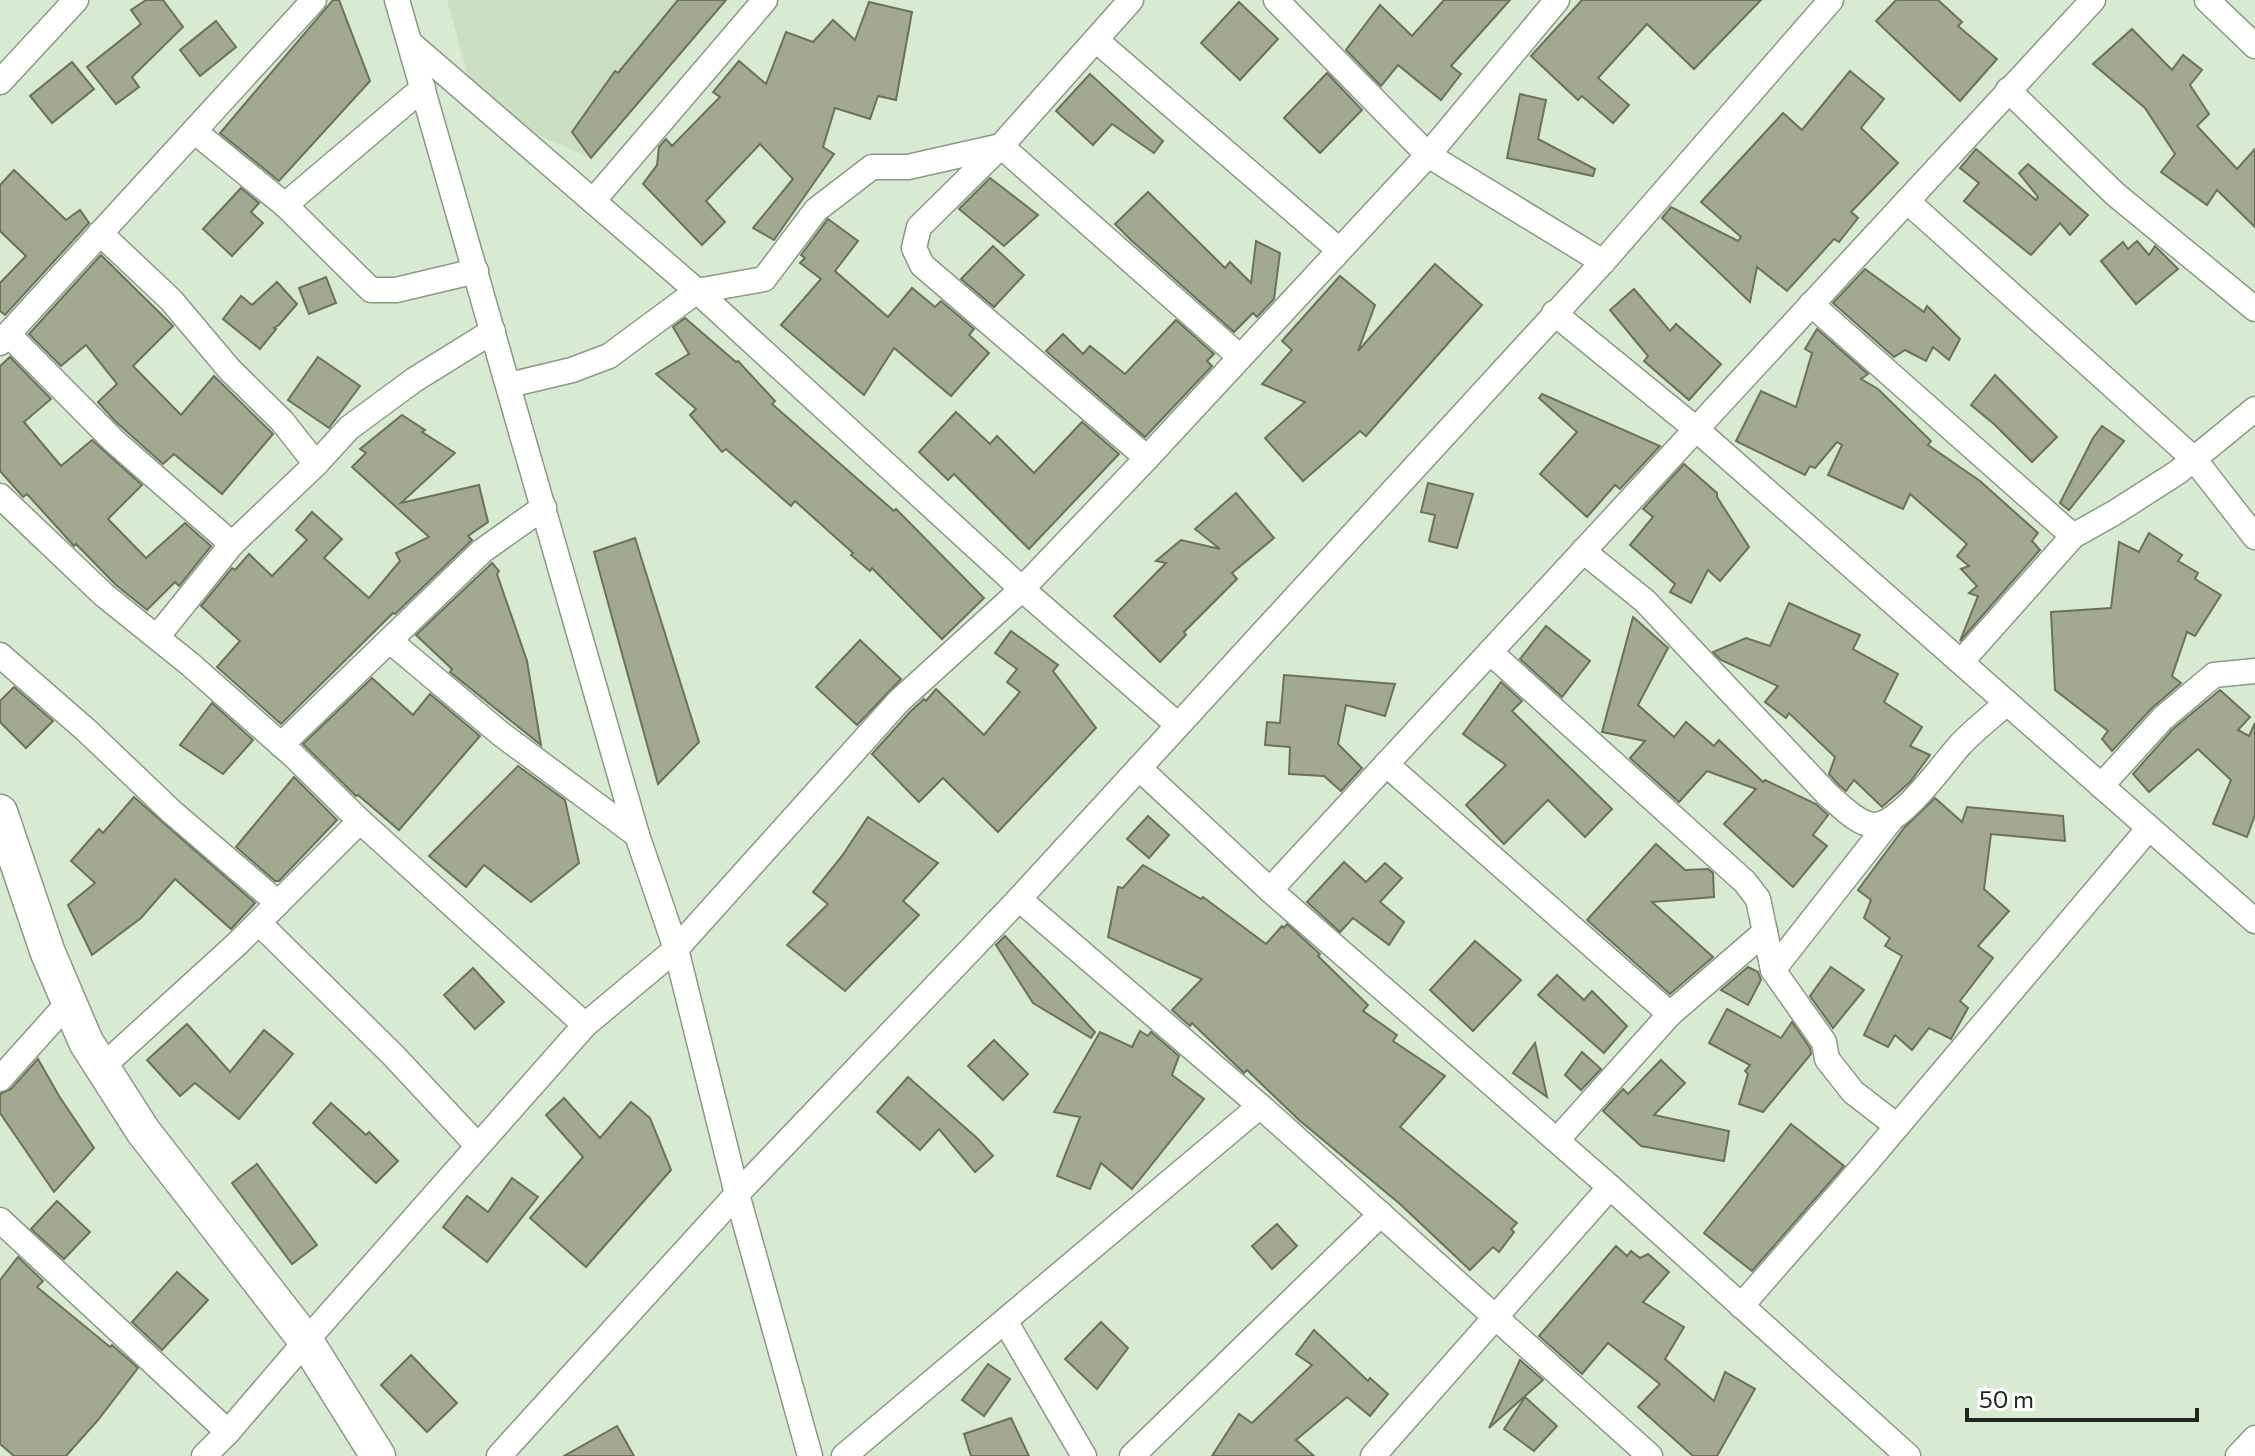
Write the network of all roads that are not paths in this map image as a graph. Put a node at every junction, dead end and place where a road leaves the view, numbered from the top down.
1 (76, 0) edge
2 (314, 0) edge
3 (397, 0) edge
4 (765, 0) edge
5 (1131, 0) edge
6 (1276, 0) edge
7 (1831, 0) edge
8 (2093, 0) edge
9 (2207, 0) edge
10 (1543, 5) edge
11 (1096, 40) junction
12 (410, 43) junction
13 (2255, 46) edge
14 (0, 82) edge
15 (423, 88) junction
16 (2008, 90) junction
17 (194, 131) junction
18 (1001, 146) junction
19 (1428, 155) junction
20 (593, 201) junction
21 (1907, 201) junction
22 (285, 205) junction
23 (100, 233) junction
24 (1339, 250) junction
25 (1603, 262) junction
26 (476, 271) junction
27 (697, 291) junction
28 (1811, 304) junction
29 (2255, 309) edge
30 (1554, 313) junction
31 (493, 331) junction
32 (4, 338) edge
33 (1240, 357) junction
34 (509, 385) junction
35 (2255, 409) edge
36 (1696, 429) junction
37 (1147, 458) junction
38 (2194, 459) junction
39 (316, 464) junction
40 (0, 496) edge
41 (544, 507) junction
42 (2073, 536) junction
43 (2255, 537) edge
44 (232, 544) junction
45 (1583, 551) junction
46 (1022, 589) junction
47 (157, 637) junction
48 (390, 641) junction
49 (1490, 652) junction
50 (0, 655) edge
51 (1961, 662) junction
52 (2255, 671) edge
53 (2007, 703) junction
54 (1178, 725) junction
55 (281, 745) junction
56 (1386, 764) junction
57 (1139, 768) junction
58 (2101, 786) junction
59 (0, 812) edge
60 (360, 821) junction
61 (1890, 821) junction
62 (2149, 828) junction
63 (637, 835) junction
64 (1270, 890) junction
65 (1019, 899) junction
66 (278, 903) junction
67 (2255, 921) edge
68 (259, 923) junction
69 (1765, 932) junction
70 (676, 949) junction
71 (1773, 970) junction
72 (69, 1002) junction
73 (1670, 1014) junction
74 (585, 1025) junction
75 (102, 1067) junction
76 (0, 1079) edge
77 (1260, 1106) junction
78 (1897, 1126) junction
79 (1557, 1140) junction
80 (478, 1146) junction
81 (1610, 1187) junction
82 (737, 1194) junction
83 (1381, 1214) junction
84 (0, 1220) edge
85 (1741, 1306) junction
86 (1495, 1317) junction
87 (1005, 1321) junction
88 (306, 1341) junction
89 (228, 1432) junction
90 (2255, 1438) edge
91 (1635, 1451) edge
92 (204, 1456) edge
93 (378, 1456) edge
94 (499, 1456) edge
95 (810, 1456) edge
96 (844, 1456) edge
97 (1084, 1456) edge
98 (1132, 1456) edge
99 (1373, 1456) edge
100 (1908, 1456) edge
101 (2238, 1456) edge

1 - 14 street
2 - 17 street
3 - 12 street
4 - 20 street
5 - 11 street
6 - 19 street
7 - 25 street
8 - 16 street
9 - 13 street
10 - 19 street
11 - 18 street
11 - 24 street
12 - 15 street
12 - 20 street
15 - 22 street
15 - 26 street
16 - 21 street
16 - 29 street
17 - 22 street
17 - 23 street
18 - 27 street
18 - 33 street
18 - 37 street
19 - 24 street
19 - 25 street
20 - 27 street
21 - 28 street
21 - 38 street
22 - 26 street
23 - 32 street
23 - 39 street
24 - 33 street
25 - 30 street
26 - 31 street
27 - 34 street
27 - 46 street
28 - 36 street
28 - 42 street
30 - 36 street
30 - 54 street
31 - 34 street
31 - 39 street
32 - 44 street
33 - 37 street
34 - 41 street
35 - 38 street
36 - 45 street
36 - 51 street
37 - 46 street
38 - 42 street
38 - 43 street
39 - 44 street
40 - 47 street
41 - 48 street
41 - 63 street
42 - 51 street
44 - 47 street
45 - 49 street
45 - 61 street
46 - 54 street
46 - 70 street
47 - 55 street
48 - 55 street
48 - 63 street
49 - 56 street
49 - 69 street
50 - 66 street
51 - 53 street
52 - 58 street
53 - 58 street
53 - 61 street
54 - 57 street
55 - 60 street
56 - 64 street
56 - 73 street
57 - 64 street
57 - 65 street
58 - 62 street
59 - 72 street
60 - 66 street
60 - 74 street
61 - 71 street
62 - 67 street
62 - 78 street
63 - 70 street
64 - 79 street
65 - 77 street
65 - 82 street
66 - 68 street
68 - 75 street
68 - 80 street
69 - 71 street
69 - 73 street
70 - 74 street
70 - 82 street
71 - 78 street
72 - 75 street
72 - 76 street
73 - 79 street
74 - 80 street
75 - 88 street
77 - 83 street
77 - 87 street
78 - 85 street
79 - 81 street
80 - 88 street
81 - 85 street
81 - 86 street
82 - 94 street
82 - 95 street
83 - 86 street
83 - 98 street
84 - 89 street
85 - 100 street
86 - 91 street
86 - 99 street
87 - 96 street
87 - 97 street
88 - 89 street
88 - 93 street
89 - 92 street
90 - 101 street

